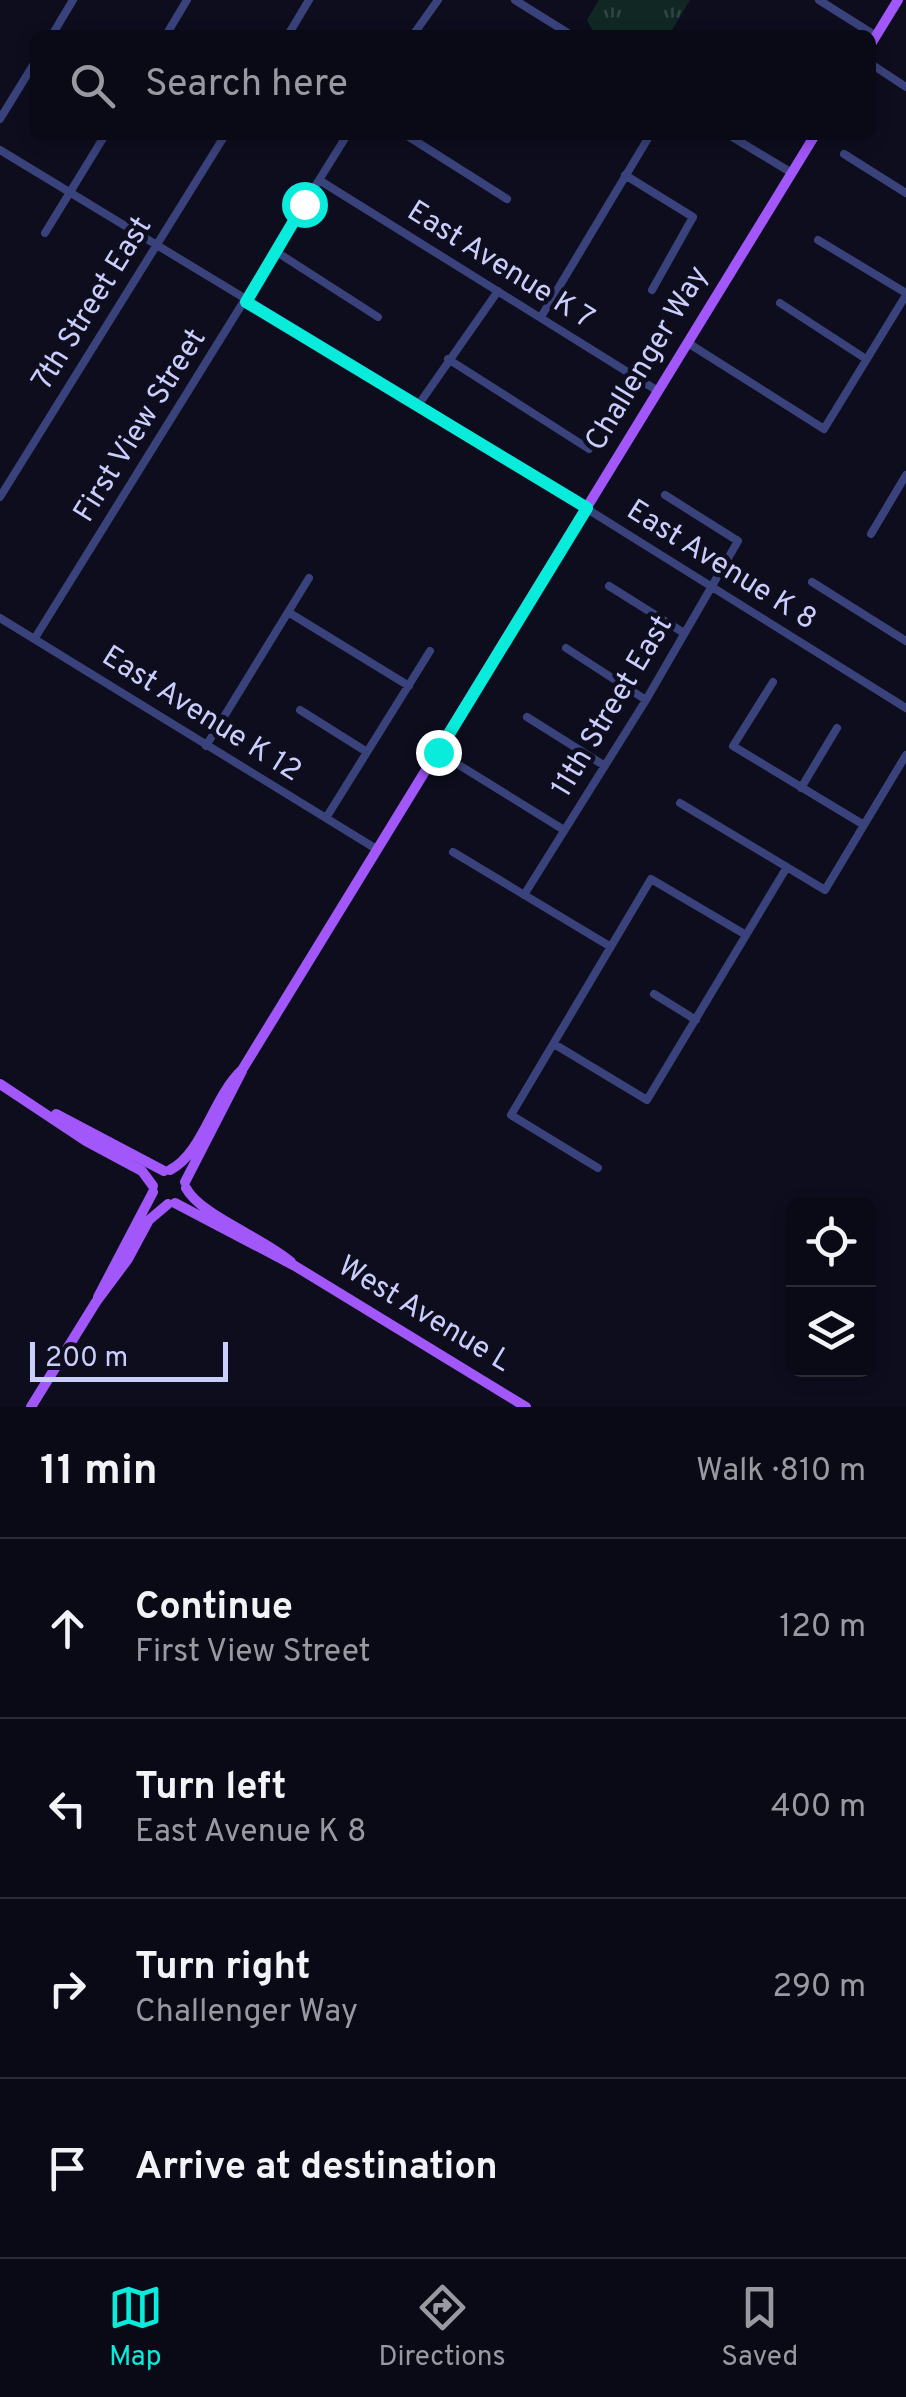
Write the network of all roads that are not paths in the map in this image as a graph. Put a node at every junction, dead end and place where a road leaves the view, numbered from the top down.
1 (73, 0) edge
2 (187, 0) edge
3 (310, 0) edge
4 (438, 0) edge
5 (515, 0) edge
6 (819, 0) edge
7 (898, 0) edge
8 (55, 30) edge
9 (169, 30) edge
10 (291, 30) edge
11 (417, 30) edge
12 (563, 30) edge
13 (860, 30) edge
14 (876, 37) edge
15 (876, 67) edge
16 (30, 70) edge
17 (906, 87) edge
18 (0, 119) edge
19 (102, 140) edge
20 (222, 140) edge
21 (344, 140) edge
22 (414, 140) edge
23 (647, 140) edge
24 (737, 140) edge
25 (812, 140) edge
26 (0, 150) edge
27 (844, 154) dead end
28 (792, 173) junction
29 (625, 175) junction
30 (319, 180) junction
31 (69, 193) junction
32 (906, 193) edge
33 (507, 200) dead end
34 (45, 233) dead end
35 (818, 240) dead end
36 (156, 247) junction
37 (275, 251) junction
38 (652, 290) dead end
39 (498, 291) junction
40 (906, 294) edge
41 (246, 302) junction
42 (780, 304) dead end
43 (378, 317) dead end
44 (541, 318) junction
45 (688, 343) junction
46 (448, 359) junction
47 (866, 359) junction
48 (658, 390) junction
49 (419, 404) junction
50 (589, 449) dead end
51 (906, 476) edge
52 (664, 495) dead end
53 (0, 497) edge
54 (587, 508) junction
55 (871, 534) dead end
56 (309, 578) dead end
57 (812, 582) dead end
58 (609, 586) dead end
59 (712, 588) junction
60 (288, 612) junction
61 (0, 618) edge
62 (684, 632) junction
63 (35, 638) junction
64 (906, 642) edge
65 (566, 648) dead end
66 (430, 651) dead end
67 (772, 682) dead end
68 (410, 686) junction
69 (646, 700) junction
70 (906, 708) edge
71 (300, 710) dead end
72 (527, 717) dead end
73 (838, 728) dead end
74 (206, 746) junction
75 (368, 752) junction
76 (438, 752) junction
77 (906, 755) edge
78 (605, 766) junction
79 (802, 788) junction
80 (680, 803) dead end
81 (326, 818) junction
82 (864, 825) junction
83 (564, 830) junction
84 (378, 850) junction
85 (452, 852) dead end
86 (787, 867) junction
87 (524, 895) junction
88 (746, 935) junction
89 (612, 946) junction
90 (654, 994) dead end
91 (696, 1020) junction
92 (554, 1044) junction
93 (242, 1070) junction
94 (0, 1084) edge
95 (37, 1106) junction
96 (598, 1168) dead end
97 (167, 1171) junction
98 (186, 1185) junction
99 (153, 1189) junction
100 (171, 1204) junction
101 (295, 1266) junction
102 (96, 1302) junction
103 (31, 1407) edge
104 (526, 1407) edge

1 - 8 street
2 - 9 street
3 - 10 street
4 - 11 street
5 - 12 street
6 - 13 street
7 - 14 main road
15 - 17 street
16 - 18 street
19 - 31 street
20 - 36 street, 7th Street East
21 - 30 street, First View Street
22 - 33 street
23 - 29 street
24 - 28 street
25 - 28 main road, Challenger Way
26 - 31 street, East Avenue K 8
27 - 32 street
28 - 45 main road, Challenger Way
29 - 38 street
29 - 44 street
30 - 37 street, First View Street
30 - 39 street, East Avenue K 7
31 - 34 street
31 - 36 street, East Avenue K 8
35 - 40 street
36 - 41 street, East Avenue K 8
36 - 53 street, 7th Street East
37 - 41 street, First View Street
37 - 43 street
39 - 44 street, East Avenue K 7
39 - 46 street
40 - 47 street
41 - 49 street, East Avenue K 8
41 - 63 street, First View Street
42 - 47 street
44 - 48 street, East Avenue K 7
45 - 47 street
45 - 48 main road, Challenger Way
46 - 49 street
46 - 50 street
48 - 54 main road, Challenger Way
49 - 54 street, East Avenue K 8
51 - 55 street
52 - 59 street, 11th Street East
54 - 59 street, East Avenue K 8
54 - 76 main road, Challenger Way
56 - 60 street
57 - 64 street
58 - 62 street
59 - 62 street, 11th Street East
59 - 70 street, East Avenue K 8
60 - 68 street
60 - 74 street
61 - 63 street, East Avenue K 12
62 - 69 street, 11th Street East
63 - 74 street, East Avenue K 12
65 - 69 street
66 - 68 street
67 - 79 street
68 - 75 street
69 - 78 street, 11th Street East
71 - 75 street
72 - 78 street
73 - 79 street
74 - 81 street, East Avenue K 12
75 - 81 street
76 - 83 street
76 - 84 main road, Challenger Way
77 - 82 street
78 - 83 street, 11th Street East
79 - 82 street
80 - 86 street
81 - 84 street, East Avenue K 12
82 - 86 street
83 - 87 street, 11th Street East
84 - 93 main road, Challenger Way
85 - 87 street
86 - 88 street
87 - 89 street
88 - 89 street
88 - 91 street
89 - 92 street
90 - 91 street
91 - 92 street
92 - 96 street
93 - 97 main road, Challenger Way
93 - 98 main road, Challenger Way
94 - 95 main road
95 - 97 main road
95 - 99 main road
97 - 98 main road
97 - 99 main road
98 - 100 main road
98 - 101 main road, West Avenue L
99 - 100 main road
99 - 102 main road
100 - 101 main road, West Avenue L
100 - 102 main road
101 - 104 main road, West Avenue L
102 - 103 main road

